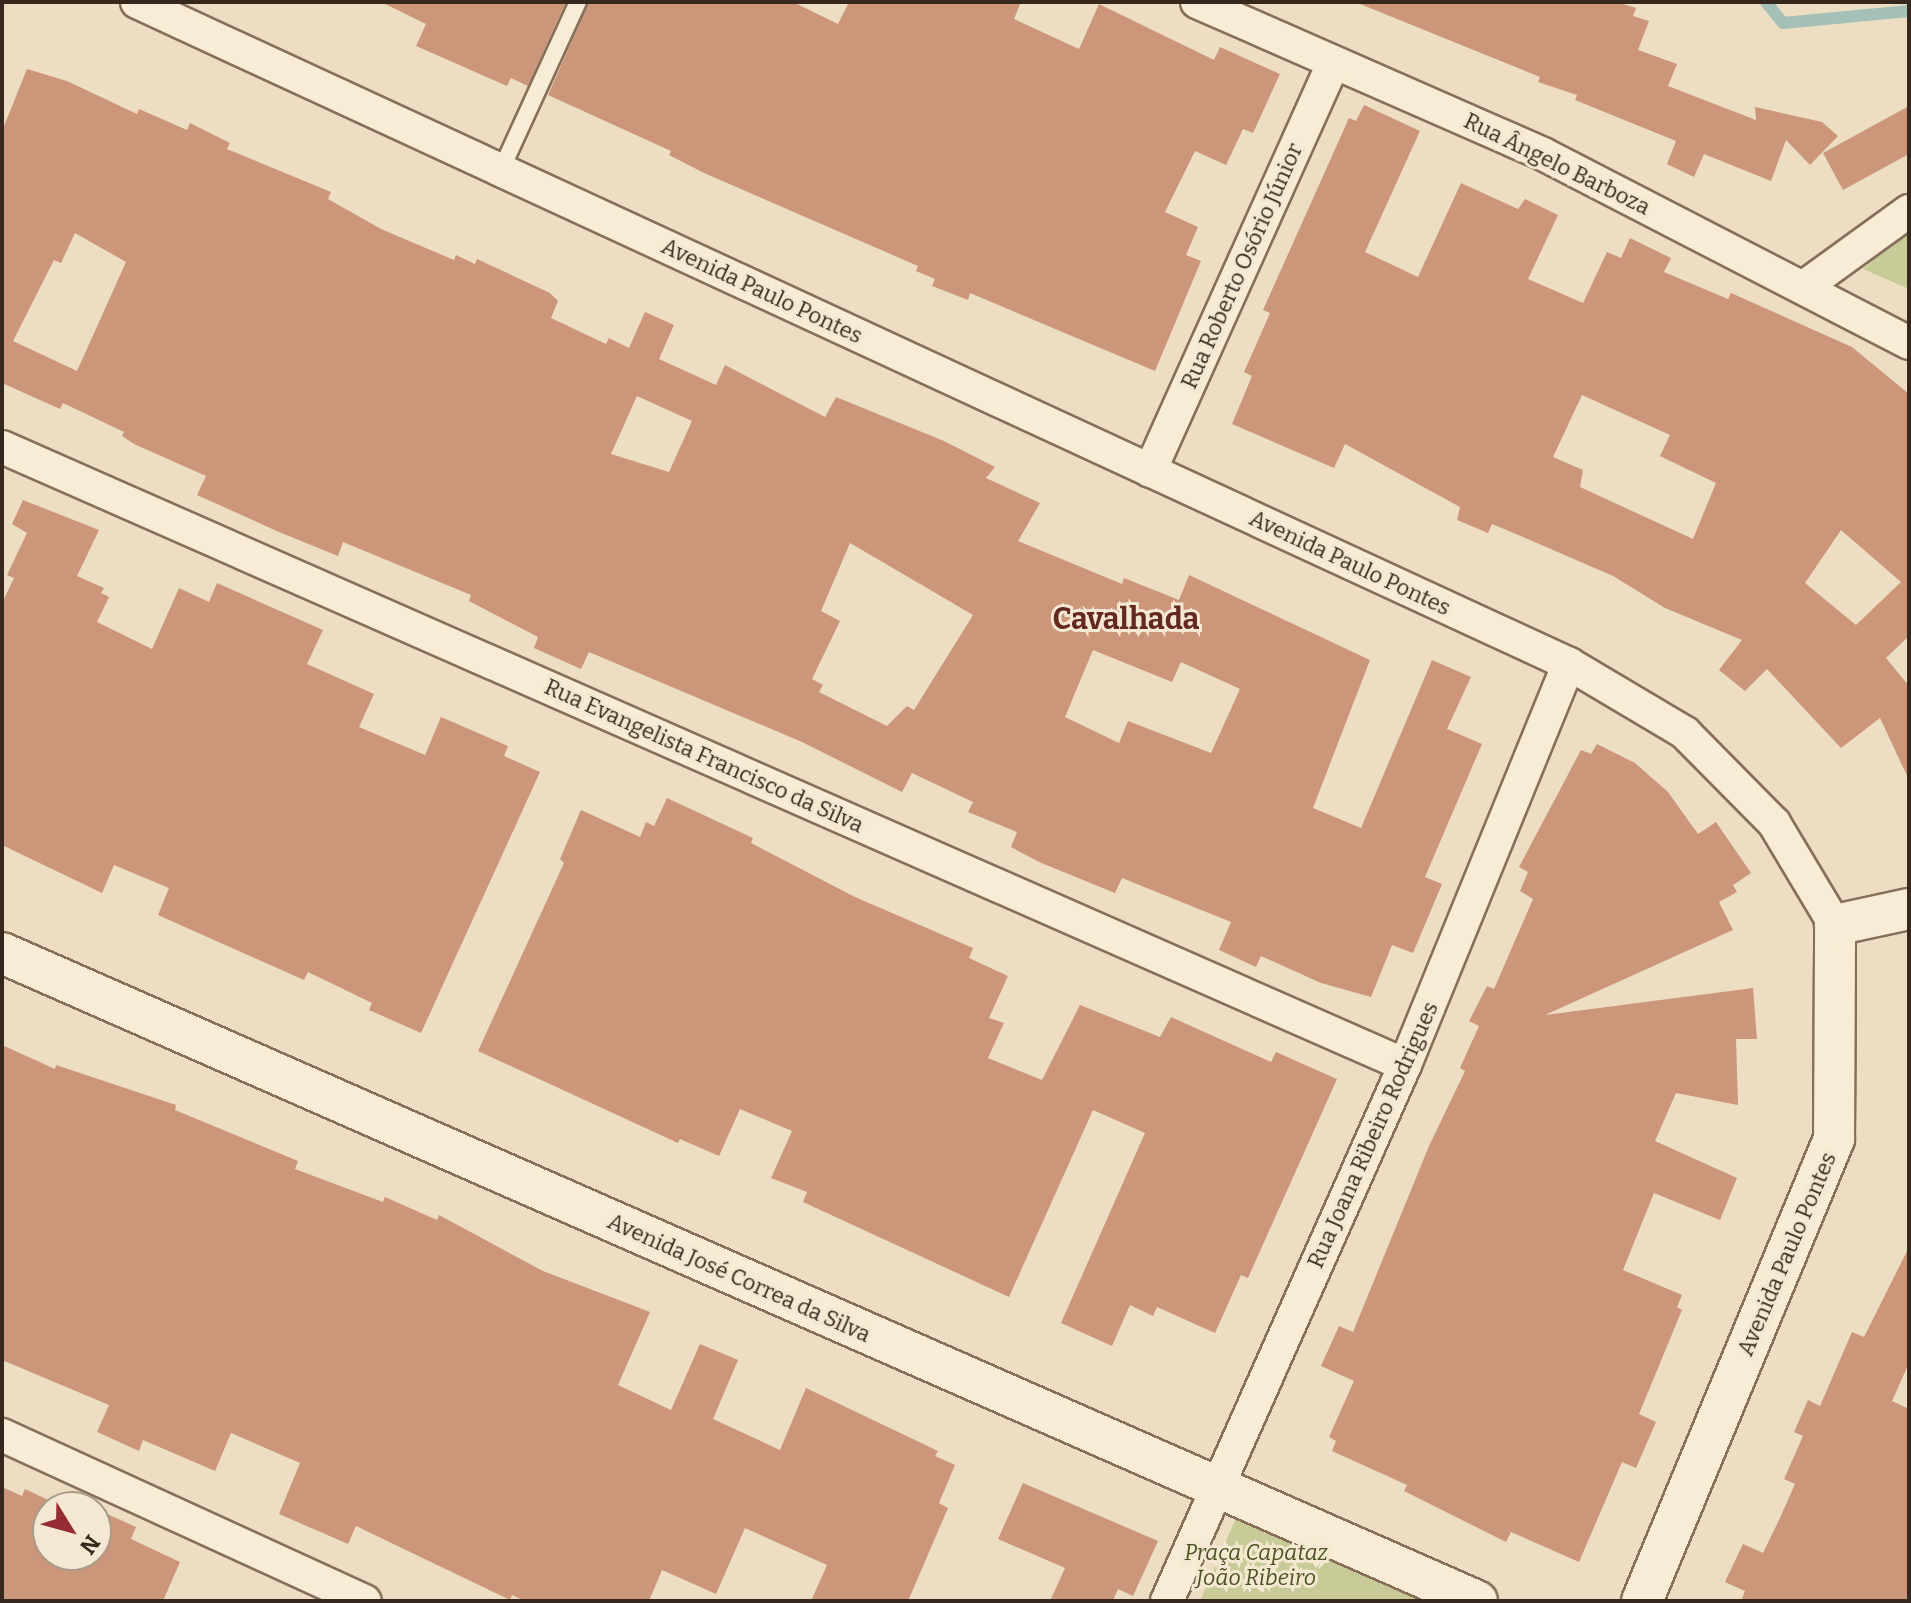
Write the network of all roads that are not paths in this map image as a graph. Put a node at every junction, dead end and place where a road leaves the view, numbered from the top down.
1 (137, 2) edge
2 (578, 2) edge
3 (1197, 2) edge
4 (1334, 62) junction
5 (501, 170) junction
6 (1909, 211) edge
7 (1804, 287) junction
8 (1909, 343) edge
9 (2, 447) edge
10 (1150, 471) junction
11 (1569, 664) junction
12 (1909, 909) edge
13 (1835, 925) junction
14 (2, 953) edge
15 (1405, 1065) junction
16 (2, 1435) edge
17 (1216, 1488) junction
18 (365, 1601) edge
19 (1167, 1601) edge
20 (1477, 1601) edge
21 (1642, 1601) edge

1 - 5 street, Avenida Paulo Pontes
2 - 5 lane
3 - 4 street, Rua Ângelo Barboza
4 - 7 street, Rua Ângelo Barboza
4 - 10 street, Rua Roberto Osório Júnior
5 - 10 street, Avenida Paulo Pontes
6 - 7 street
7 - 8 street, Rua Ângelo Barboza
9 - 15 street, Rua Evangelista Francisco da Silva
10 - 11 street, Avenida Paulo Pontes
11 - 13 street, Avenida Paulo Pontes
11 - 15 street, Rua Joana Ribeiro Rodrigues
12 - 13 street
13 - 21 street, Avenida Paulo Pontes
14 - 17 street, Avenida José Correa da Silva
15 - 17 street, Rua Joana Ribeiro Rodrigues
16 - 18 street
17 - 19 street, Rua Joana Ribeiro Rodrigues
17 - 20 street, Avenida José Correa da Silva

